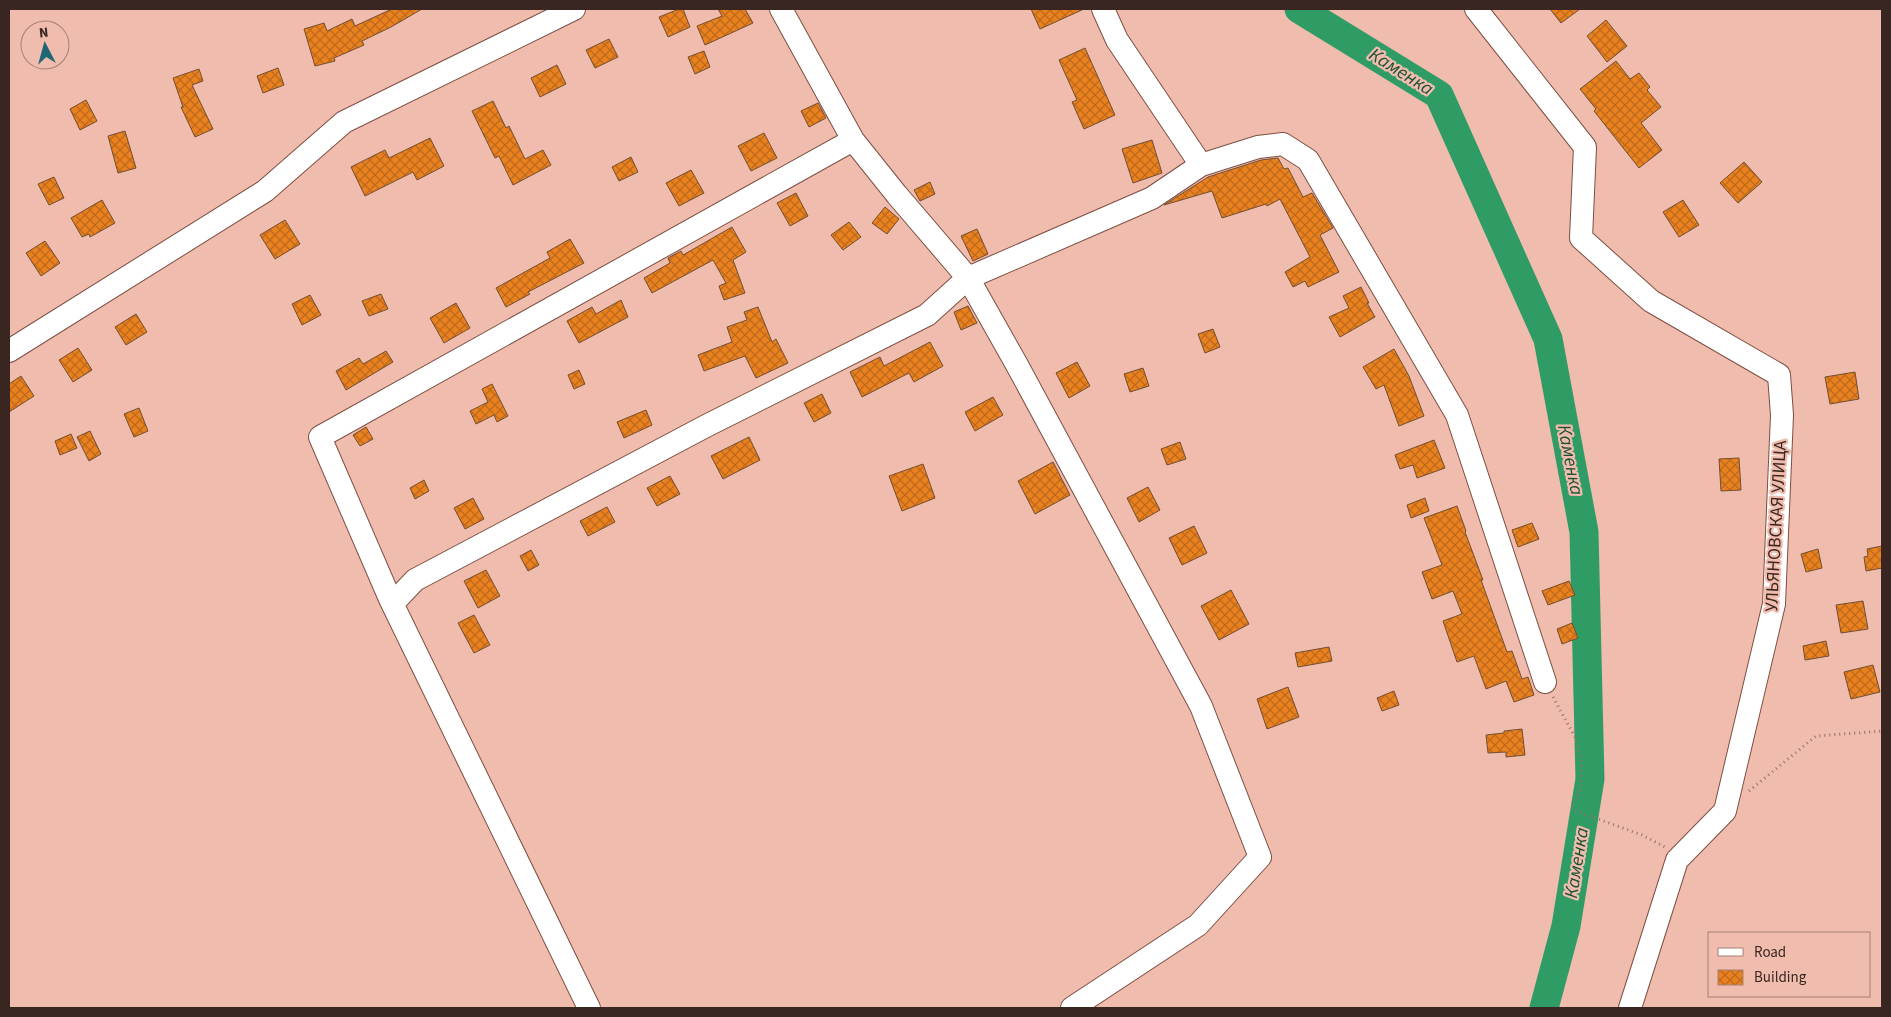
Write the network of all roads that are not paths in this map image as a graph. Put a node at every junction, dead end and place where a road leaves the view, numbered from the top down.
1 (574, 9) edge
2 (781, 9) edge
3 (1103, 9) edge
4 (1476, 9) edge
5 (853, 140) junction
6 (1201, 165) junction
7 (968, 278) junction
8 (9, 351) edge
9 (390, 599) junction
10 (1545, 682) road end
11 (589, 1008) edge
12 (1072, 1008) edge
13 (1630, 1008) edge

1 - 8 street
2 - 5 street
3 - 6 street
4 - 13 street, УЛЬЯНОВСКАЯ УЛИЦА
5 - 7 street
5 - 9 street
6 - 7 street
6 - 10 street
7 - 9 street
7 - 12 street
9 - 11 street

